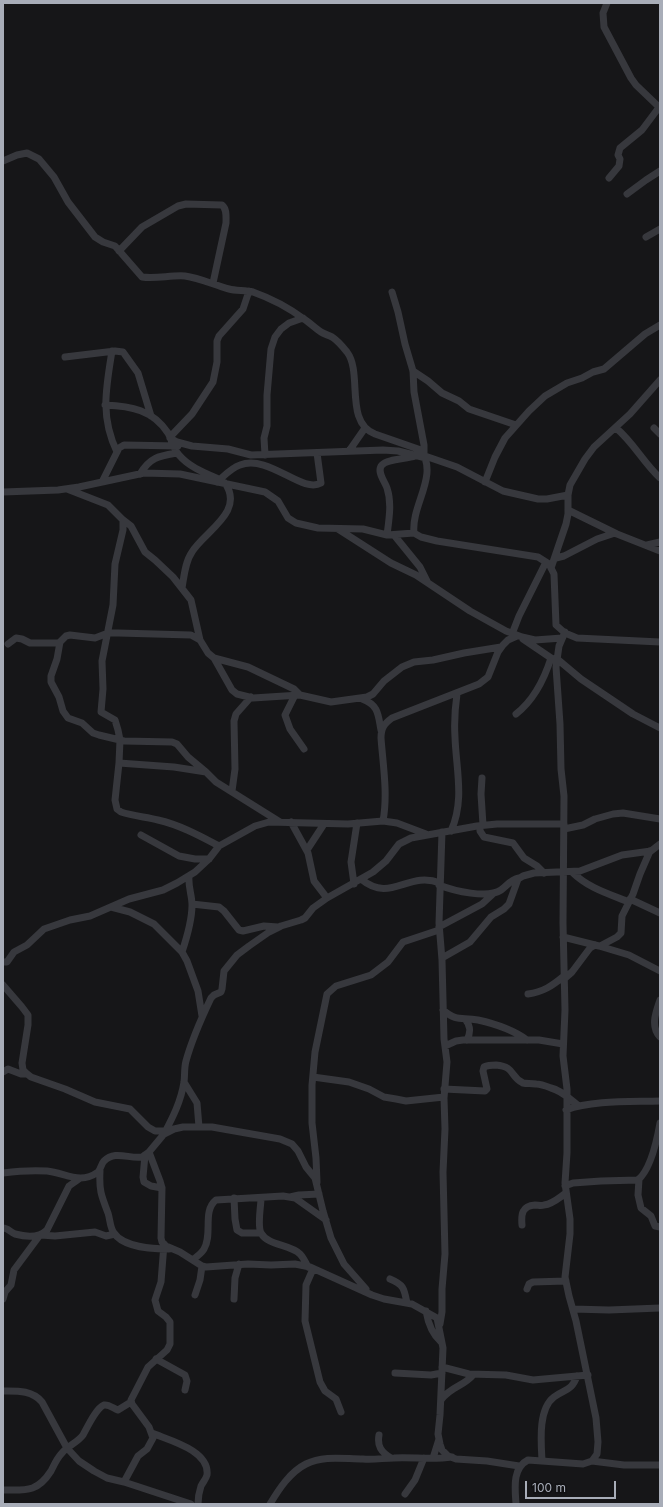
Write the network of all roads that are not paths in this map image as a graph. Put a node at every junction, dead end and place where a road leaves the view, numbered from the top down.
1 (607, 3) edge
2 (660, 106) edge
3 (3, 161) edge
4 (660, 171) edge
5 (609, 178) dead end
6 (627, 194) dead end
7 (660, 229) edge
8 (646, 237) dead end
9 (119, 251) junction
10 (212, 283) junction
11 (249, 291) junction
12 (392, 292) dead end
13 (303, 318) junction
14 (660, 325) edge
15 (112, 351) junction
16 (65, 357) dead end
17 (413, 371) junction
18 (660, 380) edge
19 (105, 405) junction
20 (150, 416) junction
21 (516, 425) junction
22 (365, 428) junction
23 (616, 428) junction
24 (654, 428) dead end
25 (660, 434) edge
26 (170, 438) junction
27 (192, 446) junction
28 (175, 450) junction
29 (349, 451) junction
30 (117, 452) junction
31 (317, 453) junction
32 (265, 455) junction
33 (415, 456) junction
34 (425, 457) junction
35 (140, 474) junction
36 (660, 478) edge
37 (221, 481) junction
38 (102, 482) junction
39 (486, 482) junction
40 (67, 489) junction
41 (3, 492) edge
42 (568, 495) junction
43 (568, 510) junction
44 (122, 519) junction
45 (338, 529) junction
46 (414, 533) junction
47 (615, 533) junction
48 (390, 535) junction
49 (660, 542) edge
50 (646, 545) junction
51 (660, 551) edge
52 (556, 558) junction
53 (546, 562) junction
54 (551, 568) junction
55 (429, 584) junction
56 (182, 588) junction
57 (110, 623) junction
58 (108, 633) junction
59 (118, 633) junction
60 (516, 635) junction
61 (563, 635) junction
62 (200, 640) junction
63 (60, 642) junction
64 (660, 642) edge
65 (8, 644) dead end
66 (501, 647) junction
67 (214, 658) junction
68 (555, 659) junction
69 (457, 694) junction
70 (298, 695) junction
71 (251, 697) junction
72 (362, 699) junction
73 (516, 714) dead end
74 (660, 728) edge
75 (381, 730) junction
76 (120, 740) junction
77 (304, 749) dead end
78 (119, 763) junction
79 (206, 772) junction
80 (482, 778) dead end
81 (232, 791) junction
82 (660, 819) edge
83 (383, 821) junction
84 (280, 822) junction
85 (291, 822) junction
86 (357, 823) junction
87 (324, 824) junction
88 (482, 826) junction
89 (564, 826) junction
90 (451, 831) junction
91 (442, 832) junction
92 (426, 834) junction
93 (142, 835) dead end
94 (660, 844) edge
95 (219, 846) junction
96 (307, 850) junction
97 (650, 852) junction
98 (209, 859) junction
99 (572, 872) junction
100 (544, 873) junction
101 (564, 873) junction
102 (188, 876) junction
103 (519, 878) junction
104 (362, 879) junction
105 (354, 884) junction
106 (440, 884) junction
107 (494, 893) junction
108 (327, 898) junction
109 (630, 901) junction
110 (192, 904) junction
111 (111, 907) junction
112 (660, 913) edge
113 (278, 927) junction
114 (439, 929) junction
115 (563, 937) junction
116 (614, 939) junction
117 (597, 945) junction
118 (182, 952) junction
119 (618, 952) junction
120 (442, 958) junction
121 (3, 962) edge
122 (660, 971) edge
123 (564, 977) junction
124 (3, 985) edge
125 (528, 994) dead end
126 (660, 1000) edge
127 (443, 1010) junction
128 (202, 1016) junction
129 (465, 1019) junction
130 (660, 1036) edge
131 (466, 1040) junction
132 (527, 1040) junction
133 (563, 1044) junction
134 (445, 1046) junction
135 (3, 1072) edge
136 (27, 1074) junction
137 (312, 1077) junction
138 (184, 1082) junction
139 (444, 1093) junction
140 (566, 1095) junction
141 (660, 1101) edge
142 (579, 1106) junction
143 (566, 1110) junction
144 (660, 1123) edge
145 (199, 1127) junction
146 (165, 1132) junction
147 (147, 1154) junction
148 (100, 1171) junction
149 (4, 1172) edge
150 (81, 1178) junction
151 (639, 1179) junction
152 (317, 1183) junction
153 (162, 1188) junction
154 (566, 1190) junction
155 (319, 1194) junction
156 (289, 1197) junction
157 (234, 1198) junction
158 (261, 1198) junction
159 (326, 1220) junction
160 (522, 1225) dead end
161 (660, 1227) edge
162 (3, 1228) edge
163 (261, 1233) junction
164 (115, 1234) junction
165 (41, 1235) junction
166 (164, 1247) junction
167 (193, 1260) junction
168 (239, 1264) junction
169 (202, 1266) junction
170 (310, 1268) junction
171 (390, 1278) dead end
172 (566, 1281) junction
173 (527, 1289) dead end
174 (372, 1295) junction
175 (195, 1296) dead end
176 (3, 1299) edge
177 (234, 1299) dead end
178 (407, 1303) junction
179 (660, 1308) edge
180 (573, 1309) junction
181 (426, 1311) junction
182 (439, 1325) junction
183 (441, 1342) junction
184 (156, 1359) junction
185 (442, 1370) junction
186 (395, 1373) dead end
187 (473, 1375) junction
188 (588, 1375) junction
189 (577, 1376) junction
190 (185, 1390) dead end
191 (3, 1391) edge
192 (441, 1401) junction
193 (132, 1402) junction
194 (341, 1412) dead end
195 (152, 1433) junction
196 (380, 1435) dead end
197 (439, 1439) junction
198 (67, 1448) junction
199 (452, 1457) junction
200 (391, 1458) junction
201 (424, 1458) junction
202 (433, 1458) junction
203 (542, 1460) junction
204 (592, 1462) junction
205 (660, 1465) edge
206 (519, 1466) junction
207 (124, 1482) junction
208 (3, 1490) edge
209 (405, 1494) dead end
210 (191, 1504) edge
211 (198, 1504) edge
212 (270, 1504) edge
213 (516, 1504) edge

1 - 2 street
2 - 5 street
3 - 9 street
4 - 6 street
7 - 8 street
9 - 10 street
9 - 10 street
10 - 11 street
11 - 13 street
11 - 26 street
12 - 17 street
13 - 22 street
13 - 32 street
14 - 21 street
15 - 16 street
15 - 19 street
15 - 20 street
17 - 21 street
17 - 34 street
18 - 23 street
19 - 20 street
19 - 30 street
20 - 26 street
21 - 39 street
22 - 29 street
22 - 34 street
23 - 36 street
23 - 42 street
24 - 25 street
26 - 27 street
26 - 28 street
27 - 28 street
27 - 32 street
28 - 30 street
28 - 35 street
28 - 37 street
29 - 31 street
29 - 33 street
30 - 38 street
31 - 32 street
31 - 37 street
33 - 34 street
33 - 48 street
34 - 39 street
34 - 46 street
35 - 37 street
35 - 38 street
37 - 45 street
37 - 56 street
38 - 40 street
39 - 42 street
40 - 41 street
40 - 44 street
42 - 43 street
43 - 47 street
43 - 52 street
44 - 56 street
44 - 57 street
45 - 48 street
45 - 55 street
46 - 48 street
46 - 53 street
47 - 50 street
47 - 52 street
48 - 55 street
49 - 50 street
50 - 51 street
52 - 54 street
53 - 54 street
53 - 60 street
54 - 61 street
55 - 60 street
56 - 62 street
57 - 58 street
57 - 59 street
58 - 59 street
58 - 63 street
58 - 76 street
59 - 62 street
60 - 61 street
60 - 66 street
60 - 68 street
61 - 64 street
61 - 68 street
62 - 67 street
63 - 65 street
63 - 76 street
66 - 69 street
66 - 72 street
67 - 70 street
67 - 71 street
68 - 73 street
68 - 74 street
68 - 89 street
69 - 75 street
69 - 90 street
70 - 71 street
70 - 72 street
70 - 77 street
71 - 81 street
72 - 75 street
75 - 83 street
76 - 78 street
76 - 79 street
78 - 79 street
78 - 95 street
79 - 81 street
80 - 88 street
81 - 84 street
82 - 89 street
83 - 86 street
83 - 92 street
84 - 85 street
84 - 95 street
85 - 87 street
85 - 96 street
86 - 87 street
86 - 105 street
87 - 96 street
88 - 89 street
88 - 90 street
88 - 100 street
89 - 101 street
90 - 91 street
91 - 92 street
91 - 106 street
92 - 104 street
93 - 98 street
94 - 97 street
95 - 98 street
96 - 108 street
97 - 99 street
97 - 109 street
98 - 102 street
99 - 101 street
99 - 109 street
100 - 101 street
100 - 103 street
101 - 115 street
102 - 110 street
102 - 111 street
103 - 107 street
103 - 120 street
104 - 105 street
104 - 106 street
105 - 108 street
106 - 107 street
106 - 114 street
107 - 114 street
108 - 113 street
109 - 112 street
109 - 116 street
110 - 113 street
110 - 118 street
111 - 118 street
111 - 121 street
113 - 128 street
114 - 120 street
114 - 137 street
115 - 117 street
115 - 123 street
116 - 117 street
116 - 119 street
117 - 119 street
117 - 123 street
118 - 128 street
119 - 122 street
120 - 127 street
123 - 125 street
123 - 133 street
124 - 136 street
126 - 130 street
127 - 129 street
127 - 134 street
128 - 138 street
129 - 131 street
129 - 132 street
131 - 132 street
131 - 134 street
132 - 133 street
133 - 140 street
134 - 139 street
135 - 136 street
136 - 146 street
137 - 139 street
137 - 152 street
138 - 145 street
138 - 146 street
139 - 140 street
139 - 182 street
140 - 142 street
140 - 143 street
141 - 142 street
142 - 143 street
143 - 154 street
144 - 151 street
145 - 146 street
145 - 152 street
146 - 147 street
147 - 148 street
147 - 153 street
147 - 153 street
148 - 150 street
148 - 164 street
149 - 150 street
150 - 165 street
151 - 154 street
151 - 161 street
152 - 155 street
153 - 166 street
154 - 160 street
154 - 172 street
155 - 156 street
155 - 159 street
156 - 158 street
156 - 159 street
157 - 158 street
157 - 163 street
157 - 167 street
158 - 163 street
159 - 174 street
162 - 165 street
163 - 170 street
164 - 165 street
164 - 166 street
165 - 176 street
166 - 167 street
166 - 184 street
167 - 169 street
168 - 169 street
168 - 170 street
168 - 177 street
169 - 175 street
170 - 174 street
170 - 194 street
171 - 178 street
172 - 173 street
172 - 180 street
174 - 178 street
178 - 181 street
179 - 180 street
180 - 188 street
181 - 182 street
181 - 183 street
182 - 183 street
183 - 185 street
184 - 190 street
184 - 193 street
185 - 186 street
185 - 187 street
185 - 192 street
187 - 189 street
187 - 192 street
188 - 189 street
188 - 204 street
189 - 203 street
191 - 198 street
192 - 197 street
193 - 195 street
193 - 198 street
195 - 207 street
195 - 211 street
196 - 200 street
197 - 199 street
197 - 202 street
198 - 207 street
198 - 208 street
199 - 202 street
199 - 206 street
200 - 201 street
200 - 212 street
201 - 202 street
201 - 209 street
203 - 204 street
203 - 206 street
204 - 205 street
206 - 213 street
207 - 210 street

